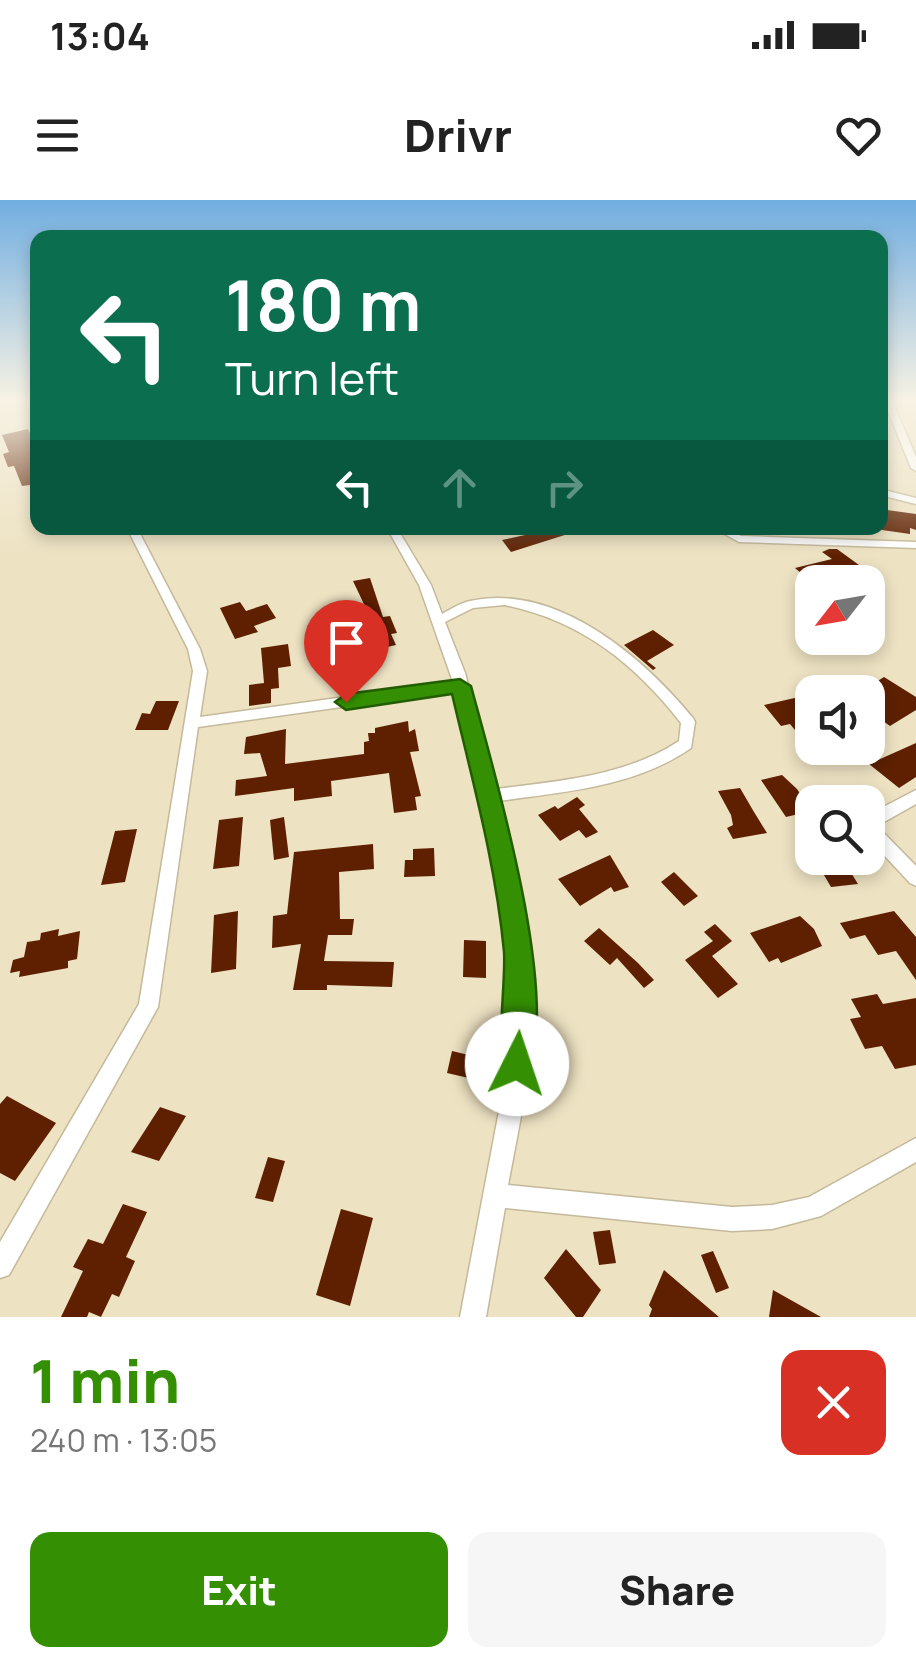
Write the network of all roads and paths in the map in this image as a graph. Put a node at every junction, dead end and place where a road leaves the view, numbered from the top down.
1 (888, 494) edge
2 (913, 501) edge
3 (893, 510) dead end
4 (135, 535) edge
5 (396, 535) edge
6 (732, 535) edge
7 (916, 545) edge
8 (439, 620) junction
9 (460, 686) junction
10 (192, 723) junction
11 (488, 796) junction
12 (916, 796) edge
13 (885, 815) edge
14 (885, 844) edge
15 (916, 878) edge
16 (916, 1149) edge
17 (494, 1195) junction
18 (0, 1266) edge
19 (473, 1317) edge

1 - 2 street
2 - 3 street
4 - 10 street
5 - 8 street
6 - 7 street
8 - 9 street
8 - 11 street
9 - 10 street
9 - 11 street
10 - 18 street
11 - 17 street
12 - 13 street
14 - 15 street
16 - 17 street
17 - 19 street

